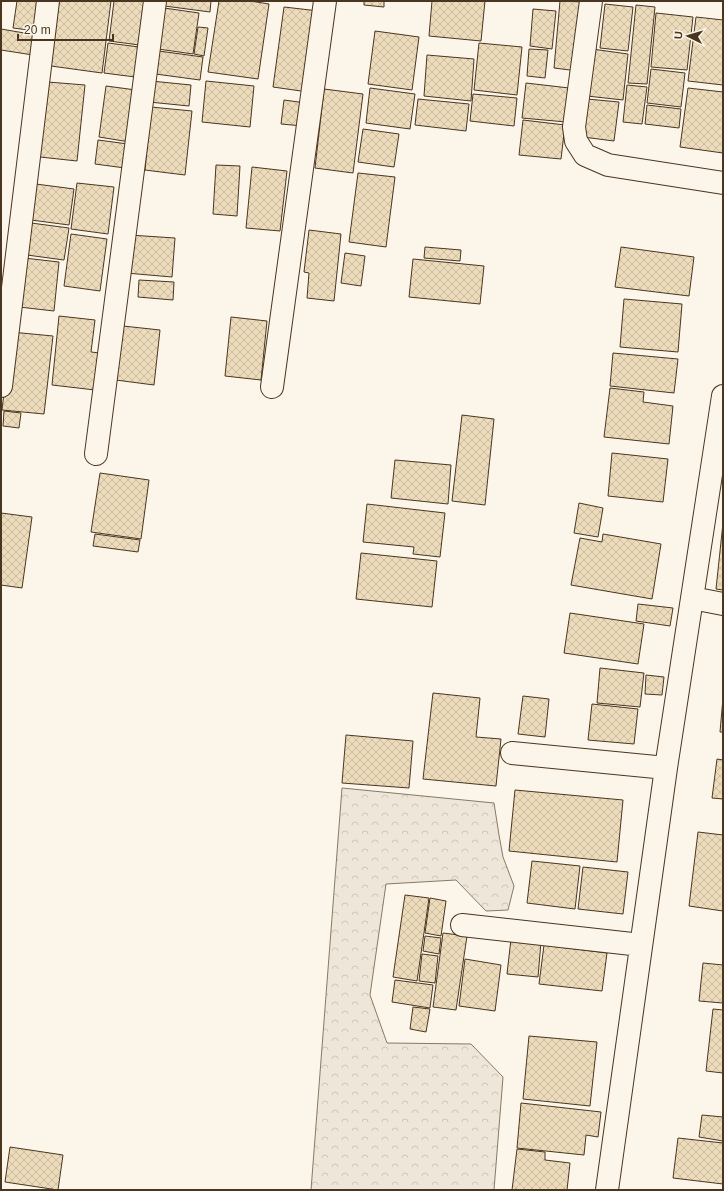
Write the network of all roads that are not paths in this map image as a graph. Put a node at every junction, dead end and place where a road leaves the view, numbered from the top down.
1 (48, 1) edge
2 (156, 1) edge
3 (325, 1) edge
4 (591, 1) edge
5 (723, 183) edge
6 (1, 386) edge
7 (272, 387) dead end
8 (723, 396) edge
9 (96, 454) dead end
10 (692, 598) junction
11 (723, 604) edge
12 (512, 753) dead end
13 (666, 768) junction
14 (462, 925) dead end
15 (641, 945) junction
16 (607, 1190) edge

1 - 6 street
2 - 9 street
3 - 7 street
4 - 5 street
8 - 10 street
10 - 11 street
10 - 13 street
12 - 13 street
13 - 15 street
14 - 15 street
15 - 16 street

